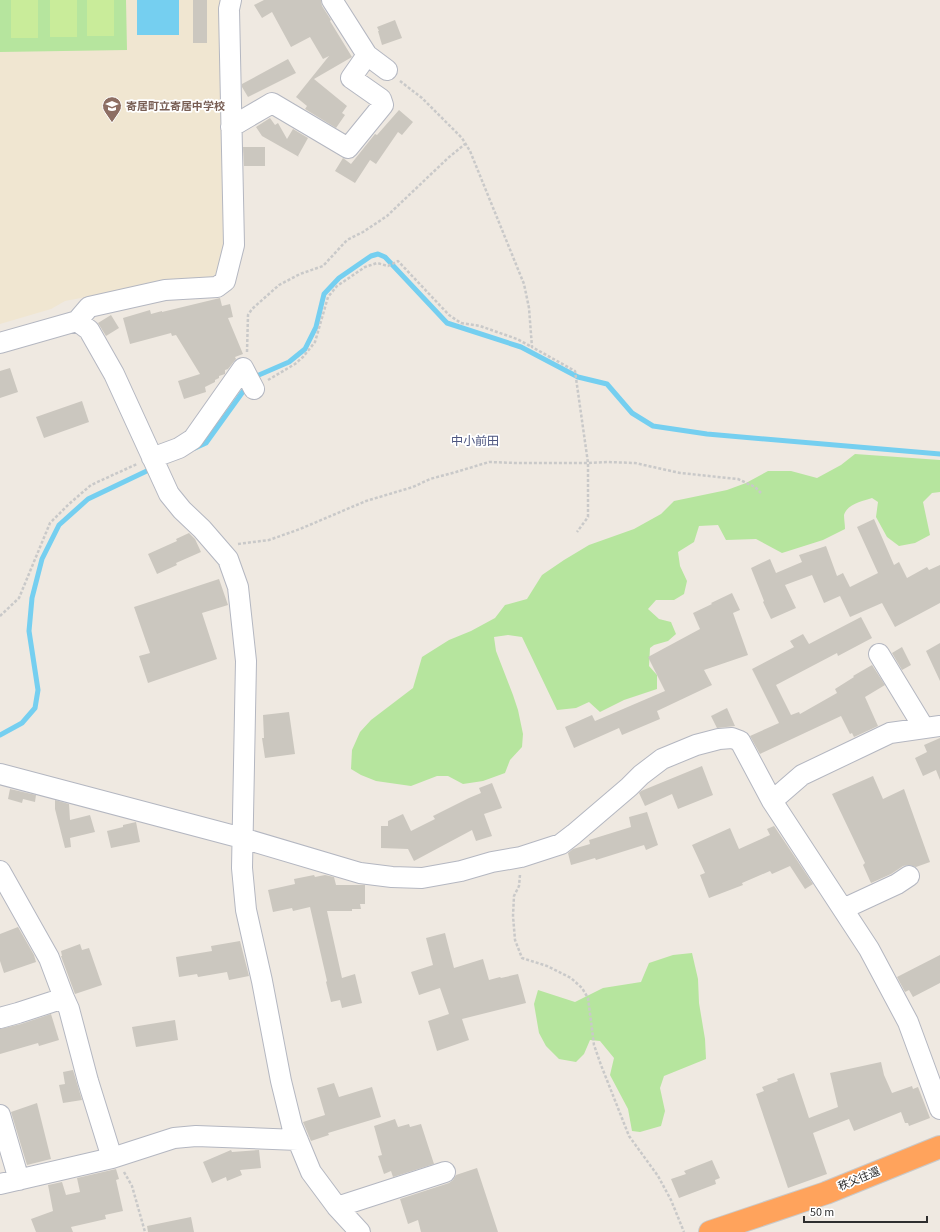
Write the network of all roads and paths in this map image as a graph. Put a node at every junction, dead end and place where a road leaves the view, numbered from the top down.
1 (231, 0) edge
2 (332, 0) edge
3 (367, 55) junction
4 (387, 70) joint
5 (231, 127) junction
6 (465, 144) junction
7 (77, 321) junction
8 (0, 343) edge
9 (532, 347) junction
10 (243, 368) junction
11 (254, 389) joint
12 (152, 458) junction
13 (588, 463) junction
14 (762, 493) dead end
15 (577, 532) dead end
16 (214, 543) junction
17 (0, 616) edge
18 (879, 654) dead end
19 (932, 727) edge
20 (0, 774) edge
21 (772, 801) junction
22 (242, 838) junction
23 (521, 857) junction
24 (0, 870) edge
25 (910, 876) dead end
26 (843, 909) junction
27 (64, 998) junction
28 (0, 1018) edge
29 (935, 1074) edge
30 (940, 1109) edge
31 (0, 1115) edge
32 (298, 1140) junction
33 (940, 1147) edge
34 (114, 1157) junction
35 (445, 1172) dead end
36 (9, 1182) edge
37 (337, 1207) junction
38 (145, 1232) edge
39 (360, 1232) edge
40 (684, 1232) edge
41 (710, 1232) edge

1 - 5 street
2 - 3 street
3 - 4 street
3 - 5 street
4 - 6 path
5 - 7 street
6 - 9 path
6 - 10 path
7 - 8 street
7 - 12 street
9 - 11 path
9 - 13 path
10 - 11 street
10 - 12 street
12 - 16 street
12 - 17 path
13 - 14 path
13 - 15 path
13 - 16 path
16 - 22 street
18 - 19 street
19 - 21 street
20 - 22 street
21 - 23 street
21 - 26 street
22 - 23 street
22 - 32 street
23 - 40 path
24 - 27 street
25 - 26 street
26 - 29 street
27 - 28 street
27 - 34 street
29 - 30 street
31 - 36 street
32 - 34 street
32 - 37 street
33 - 41 highway, 秩父往還
34 - 36 street
34 - 38 path
35 - 37 street
37 - 39 street

